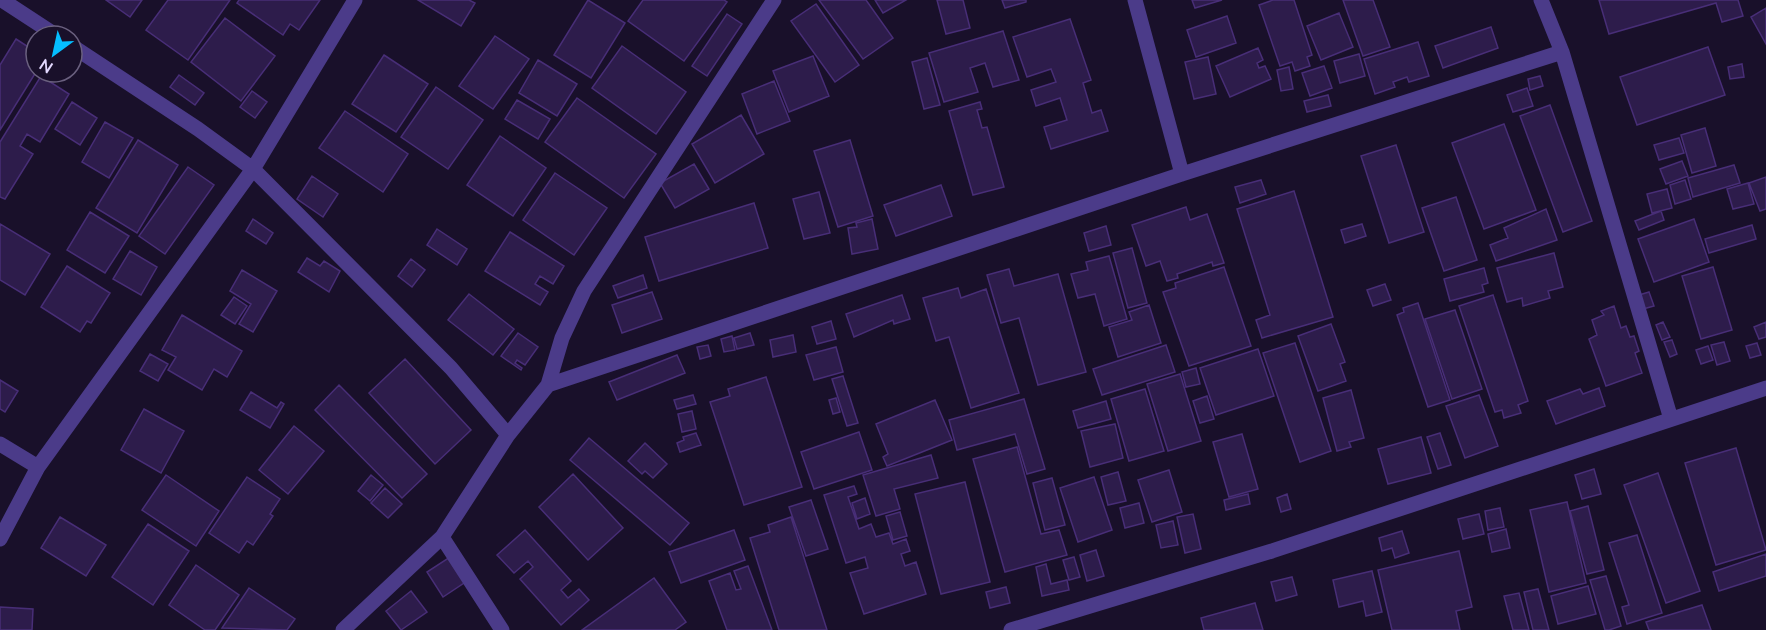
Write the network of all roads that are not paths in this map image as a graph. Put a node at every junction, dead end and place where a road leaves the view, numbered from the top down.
1 (2, 0) edge
2 (355, 0) edge
3 (774, 0) edge
4 (1135, 0) edge
5 (1542, 0) edge
6 (39, 24) edge
7 (1562, 52) junction
8 (84, 54) edge
9 (253, 169) junction
10 (1182, 174) junction
11 (548, 385) junction
12 (1766, 388) edge
13 (1671, 418) junction
14 (507, 435) junction
15 (0, 444) edge
16 (38, 467) junction
17 (442, 537) junction
18 (0, 539) edge
19 (343, 630) edge
20 (502, 630) edge
21 (1011, 630) edge

1 - 6 street
2 - 9 street
3 - 11 street
4 - 10 street
5 - 7 street
7 - 10 street
7 - 13 street
8 - 9 street
9 - 14 street
9 - 16 street
10 - 11 street
11 - 14 street
12 - 13 street
13 - 21 street
14 - 17 street
15 - 16 street
16 - 18 street
17 - 19 street
17 - 20 street

